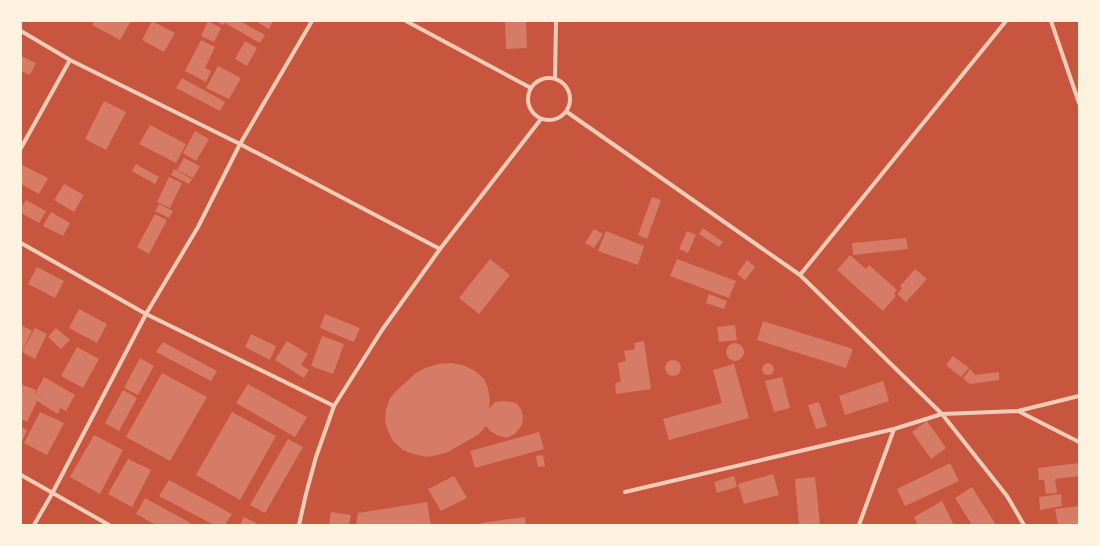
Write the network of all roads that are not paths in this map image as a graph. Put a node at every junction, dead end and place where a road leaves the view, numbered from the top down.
1 (312, 21) edge
2 (406, 21) edge
3 (556, 21) edge
4 (1006, 21) edge
5 (1051, 21) edge
6 (21, 31) edge
7 (70, 60) junction
8 (555, 79) junction
9 (531, 88) junction
10 (1079, 103) edge
11 (567, 112) junction
12 (541, 119) junction
13 (240, 144) junction
14 (21, 148) edge
15 (21, 243) edge
16 (440, 249) junction
17 (800, 274) junction
18 (146, 314) junction
19 (1079, 396) edge
20 (334, 406) junction
21 (1018, 411) junction
22 (942, 414) junction
23 (894, 429) junction
24 (1079, 442) edge
25 (21, 475) edge
26 (53, 492) junction
27 (625, 492) dead end
28 (34, 525) edge
29 (109, 525) edge
30 (298, 525) edge
31 (858, 525) edge
32 (1024, 525) edge

1 - 13 street
2 - 9 street
3 - 8 street
4 - 17 street
5 - 10 street
6 - 7 street
7 - 13 street
7 - 14 street
8 - 9 street
8 - 11 street
9 - 12 street
11 - 12 street
11 - 17 street
12 - 16 street
13 - 16 street
13 - 18 street
15 - 18 street
16 - 20 street
17 - 22 street
18 - 20 street
18 - 26 street
19 - 21 street
20 - 30 street
21 - 22 street
21 - 24 street
22 - 23 street
22 - 32 street
23 - 27 street
23 - 31 street
25 - 26 street
26 - 28 street
26 - 29 street

